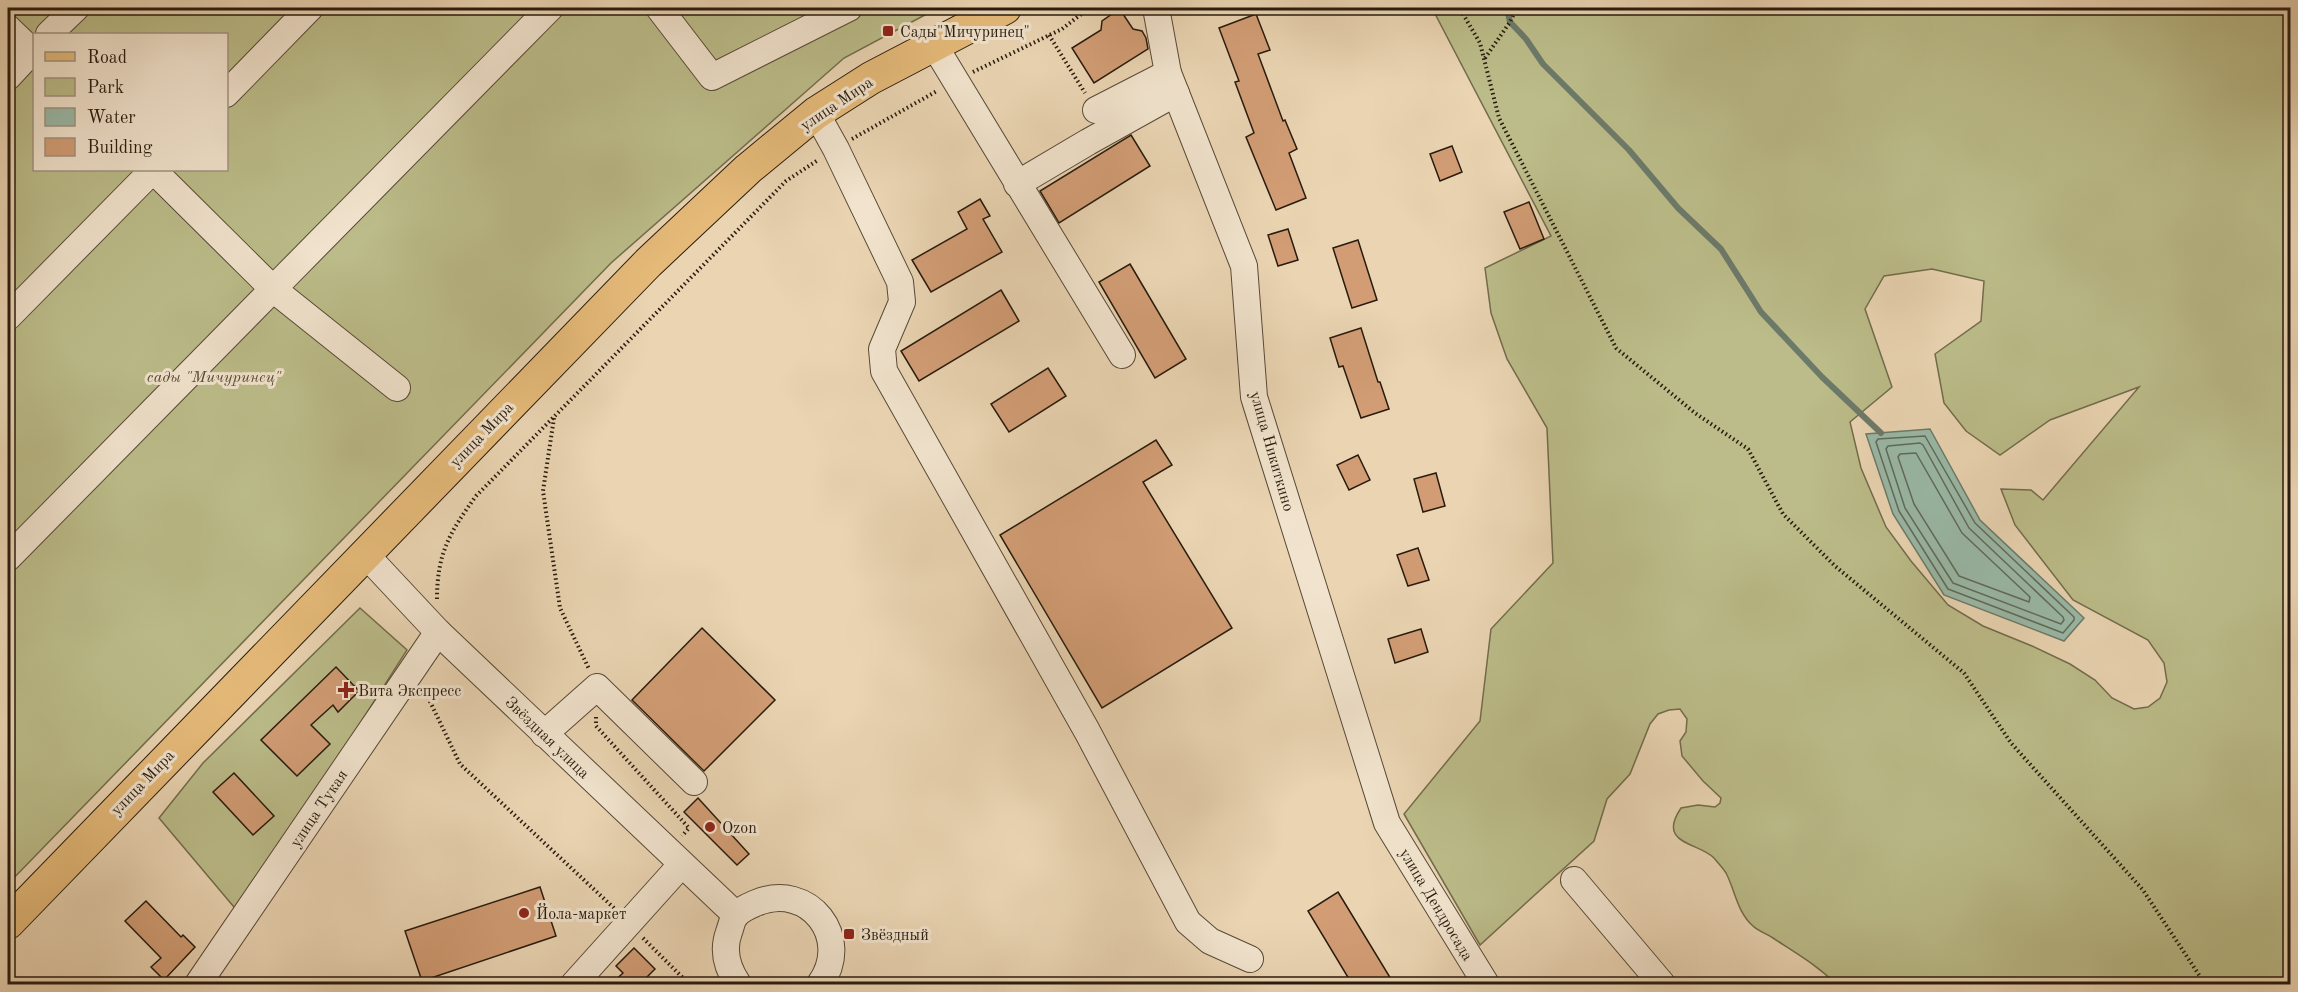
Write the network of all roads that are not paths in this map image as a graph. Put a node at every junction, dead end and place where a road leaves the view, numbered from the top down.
1 (76, 8) edge
2 (310, 8) edge
3 (550, 8) edge
4 (659, 8) edge
5 (849, 8) edge
6 (1005, 8) edge
7 (1156, 8) edge
8 (8, 28) edge
9 (52, 33) edge
10 (33, 44) edge
11 (934, 45) junction
12 (33, 52) edge
13 (8, 77) edge
14 (1172, 83) junction
15 (228, 92) edge
16 (1096, 110) road end
17 (816, 113) junction
18 (152, 171) edge
19 (154, 171) edge
20 (1017, 184) junction
21 (273, 289) junction
22 (8, 317) edge
23 (1122, 355) dead end
24 (398, 388) dead end
25 (365, 555) junction
26 (8, 558) edge
27 (438, 632) junction
28 (544, 734) junction
29 (694, 782) dead end
30 (1387, 823) joint
31 (681, 865) junction
32 (1574, 880) dead end
33 (735, 915) junction
34 (8, 923) edge
35 (1250, 959) dead end
36 (198, 984) edge
37 (574, 984) edge
38 (738, 984) edge
39 (820, 984) edge
40 (1486, 984) edge
41 (1662, 984) edge

1 - 9 street
2 - 15 street
3 - 21 street
4 - 5 street
6 - 11 main road, улица Мира
7 - 14 street, улица Никиткино
8 - 10 street
11 - 17 main road, улица Мира
11 - 20 street
12 - 13 street
14 - 16 street
14 - 20 street
14 - 30 street, улица Никиткино
17 - 25 main road, улица Мира
17 - 35 street
18 - 22 street
19 - 21 street
20 - 23 street
21 - 24 street
21 - 26 street
25 - 27 street, Звёздная улица
25 - 34 main road, улица Мира
27 - 28 street, Звёздная улица
27 - 36 street, улица Тукая
28 - 29 street
28 - 31 street, Звёздная улица
30 - 40 street, улица Дендросада
31 - 33 street, Звёздная улица
31 - 37 street
32 - 41 street
33 - 38 street
33 - 39 street

